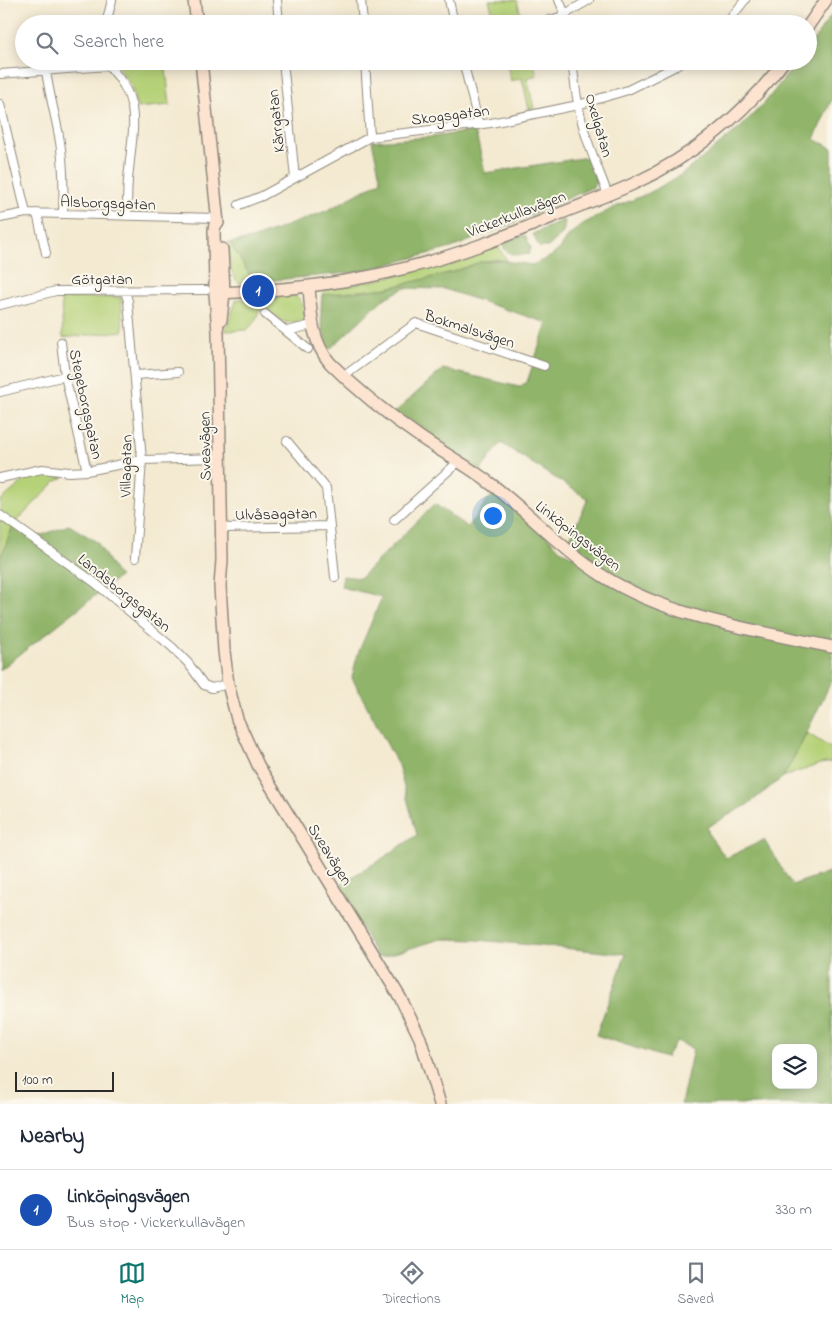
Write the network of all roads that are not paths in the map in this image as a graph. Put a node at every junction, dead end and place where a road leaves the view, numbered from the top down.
1 (112, 0) edge
2 (194, 0) edge
3 (277, 0) edge
4 (361, 0) edge
5 (449, 0) edge
6 (559, 0) edge
7 (589, 0) edge
8 (826, 0) edge
9 (743, 1) edge
10 (565, 14) junction
11 (108, 15) edge
12 (195, 15) edge
13 (278, 15) edge
14 (362, 15) edge
15 (452, 15) edge
16 (562, 15) edge
17 (733, 15) edge
18 (816, 15) edge
19 (53, 70) edge
20 (116, 70) edge
21 (202, 70) edge
22 (284, 70) edge
23 (366, 70) edge
24 (465, 70) edge
25 (573, 70) edge
26 (668, 70) edge
27 (776, 70) edge
28 (46, 71) junction
29 (0, 74) edge
30 (0, 104) edge
31 (578, 104) junction
32 (479, 125) junction
33 (370, 137) junction
34 (295, 178) junction
35 (608, 195) junction
36 (238, 205) dead end
37 (26, 213) junction
38 (37, 213) junction
39 (63, 214) junction
40 (127, 216) junction
41 (0, 218) edge
42 (216, 218) junction
43 (46, 253) dead end
44 (309, 286) junction
45 (125, 291) junction
46 (215, 292) junction
47 (0, 305) edge
48 (264, 314) dead end
49 (312, 325) junction
50 (287, 331) junction
51 (61, 342) dead end
52 (308, 348) dead end
53 (544, 366) dead end
54 (178, 372) dead end
55 (136, 375) junction
56 (65, 376) junction
57 (344, 376) junction
58 (0, 392) edge
59 (287, 441) dead end
60 (220, 458) junction
61 (142, 460) junction
62 (458, 462) junction
63 (87, 472) junction
64 (0, 478) edge
65 (0, 514) edge
66 (394, 520) dead end
67 (330, 526) junction
68 (222, 528) junction
69 (134, 558) dead end
70 (335, 577) dead end
71 (832, 647) edge
72 (228, 684) junction
73 (440, 1104) edge

1 - 11 street
2 - 12 main road
3 - 13 street
4 - 14 street
5 - 15 street
6 - 10 street
7 - 10 street
8 - 18 main road
9 - 17 street
10 - 16 street
19 - 28 street
20 - 40 street
21 - 42 main road, Sveavägen
22 - 34 street, Kärrgatan
23 - 33 street
24 - 32 street
25 - 31 street, Oxelgatan
26 - 31 street, Skogsgatan
27 - 35 main road, Vickerkullavägen
28 - 29 street
28 - 39 street
30 - 37 street
31 - 32 street, Skogsgatan
31 - 35 street, Oxelgatan
32 - 33 street, Skogsgatan
33 - 34 street, Skogsgatan
34 - 36 street, Skogsgatan
35 - 44 main road, Vickerkullavägen
37 - 38 street, Alsborgsgatan
37 - 41 street, Alsborgsgatan
38 - 39 street, Alsborgsgatan
38 - 43 street
39 - 40 street, Alsborgsgatan
40 - 42 street, Alsborgsgatan
42 - 46 main road, Sveavägen
44 - 46 main road, Vickerkullavägen
44 - 49 main road, Linköpingsvägen
45 - 46 street, Götgatan
45 - 47 street, Götgatan
45 - 55 street, Villagatan
46 - 60 main road, Sveavägen
48 - 50 street
49 - 50 street
49 - 57 main road, Linköpingsvägen
50 - 52 street
51 - 56 street, Stegeborgsgatan
53 - 57 street, Bokmalsvägen
54 - 55 street
55 - 61 street, Villagatan
56 - 58 street
56 - 63 street, Stegeborgsgatan
57 - 62 main road, Linköpingsvägen
59 - 67 street
60 - 61 street
60 - 68 main road, Sveavägen
61 - 63 street
61 - 69 street, Villagatan
62 - 66 street
62 - 71 main road, Linköpingsvägen
63 - 64 street
65 - 72 street, Landsborgsgatan
67 - 68 street, Ulvåsagatan
67 - 70 street
68 - 72 main road, Sveavägen
72 - 73 main road, Sveavägen

